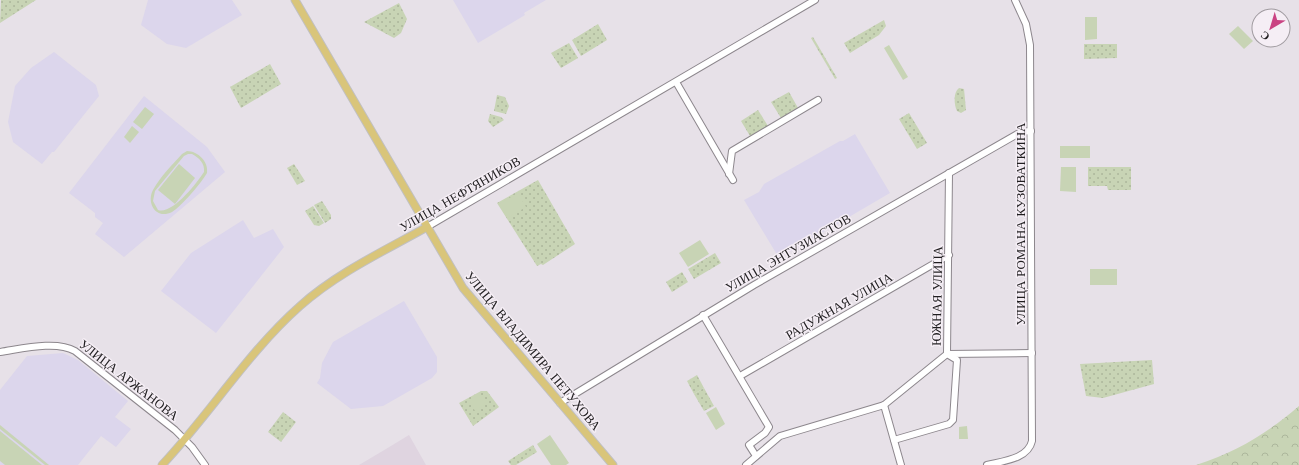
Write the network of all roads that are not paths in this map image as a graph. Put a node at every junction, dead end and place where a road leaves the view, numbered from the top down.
1 (295, 0) edge
2 (815, 0) edge
3 (1015, 0) edge
4 (676, 82) junction
5 (818, 100) dead end
6 (1031, 131) junction
7 (949, 173) junction
8 (729, 174) junction
9 (733, 180) dead end
10 (427, 227) junction
11 (949, 255) junction
12 (703, 315) junction
13 (0, 352) edge
14 (1032, 353) junction
15 (947, 354) junction
16 (740, 376) junction
17 (560, 403) junction
18 (884, 405) junction
19 (185, 440) junction
20 (894, 440) junction
21 (756, 456) junction
22 (162, 465) edge
23 (205, 465) edge
24 (613, 465) edge
25 (746, 465) edge
26 (901, 465) edge
27 (987, 465) edge

1 - 10 main road, УЛИЦА ВЛАДИМИРА ПЕТУХОВА
2 - 4 street, УЛИЦА НЕФТЯНИКОВ
3 - 6 street, УЛИЦА РОМАНА КУЗОВАТКИНА
4 - 8 street
4 - 10 street, УЛИЦА НЕФТЯНИКОВ
5 - 8 street
6 - 7 street, УЛИЦА ЭНТУЗИАСТОВ
6 - 14 street, УЛИЦА РОМАНА КУЗОВАТКИНА
7 - 11 street, ЮЖНАЯ УЛИЦА
7 - 12 street, УЛИЦА ЭНТУЗИАСТОВ
8 - 9 street
10 - 17 main road, УЛИЦА ВЛАДИМИРА ПЕТУХОВА
10 - 19 main road, УЛИЦА НЕФТЯНИКОВ
11 - 15 street, ЮЖНАЯ УЛИЦА
11 - 16 street, РАДУЖНАЯ УЛИЦА
12 - 16 street
12 - 17 street, УЛИЦА ЭНТУЗИАСТОВ
13 - 19 street, УЛИЦА АРЖАНОВА
14 - 15 street
14 - 27 street, УЛИЦА РОМАНА КУЗОВАТКИНА
15 - 18 street, ЮЖНАЯ УЛИЦА
15 - 20 street
16 - 21 street
17 - 24 main road, УЛИЦА ВЛАДИМИРА ПЕТУХОВА
18 - 20 street
18 - 21 street, ЮЖНАЯ УЛИЦА
19 - 22 main road, УЛИЦА НЕФТЯНИКОВ
19 - 23 street, УЛИЦА АРЖАНОВА
20 - 26 street
21 - 25 street, ЮЖНАЯ УЛИЦА

